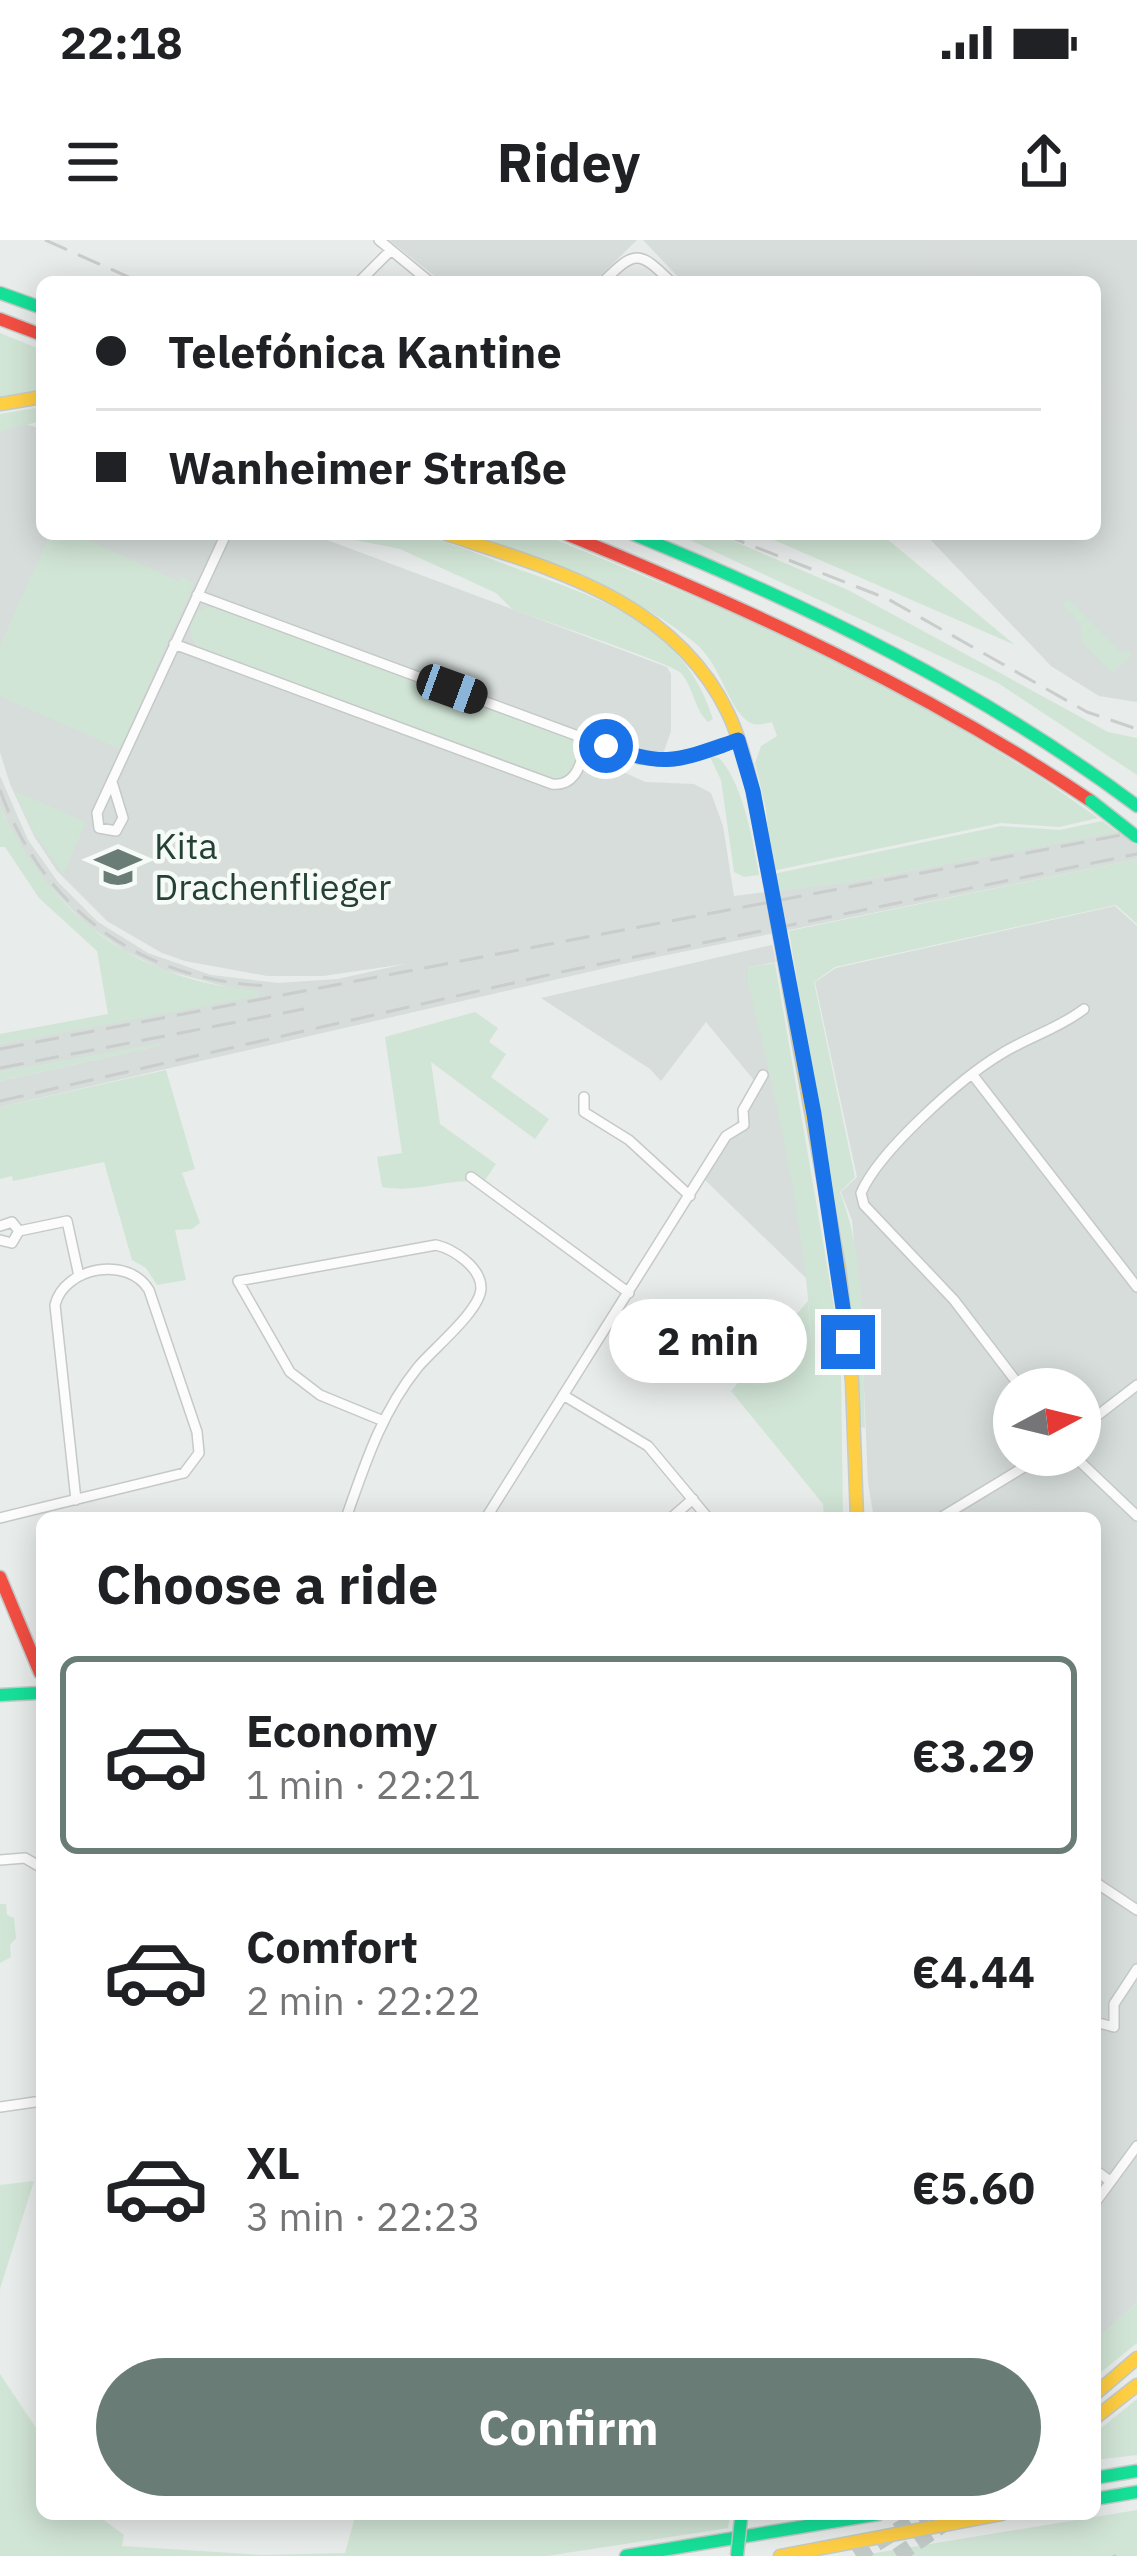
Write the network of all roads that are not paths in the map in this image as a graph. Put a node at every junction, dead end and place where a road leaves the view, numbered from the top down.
1 (379, 240) edge
2 (390, 251) junction
3 (365, 276) edge
4 (422, 276) edge
5 (610, 276) edge
6 (665, 276) edge
7 (0, 293) edge
8 (36, 306) edge
9 (0, 319) edge
10 (36, 333) edge
11 (36, 398) edge
12 (0, 404) edge
13 (223, 540) edge
14 (463, 540) edge
15 (581, 540) edge
16 (648, 540) edge
17 (196, 595) junction
18 (174, 644) junction
19 (588, 740) junction
20 (738, 740) junction
21 (112, 782) junction
22 (1137, 806) edge
23 (1137, 836) edge
24 (1084, 1009) dead end
25 (972, 1074) junction
26 (763, 1075) dead end
27 (584, 1097) dead end
28 (471, 1177) dead end
29 (690, 1196) junction
30 (0, 1226) edge
31 (19, 1231) junction
32 (0, 1240) edge
33 (79, 1276) junction
34 (1137, 1287) edge
35 (629, 1293) junction
36 (1007, 1368) edge
37 (1137, 1385) edge
38 (563, 1395) junction
39 (1101, 1413) edge
40 (381, 1420) junction
41 (1009, 1476) edge
42 (1095, 1476) edge
43 (693, 1498) junction
44 (76, 1500) junction
45 (348, 1512) edge
46 (490, 1512) edge
47 (678, 1512) edge
48 (704, 1512) edge
49 (858, 1512) edge
50 (950, 1512) edge
51 (1137, 1516) edge
52 (0, 1518) edge
53 (0, 1577) edge
54 (36, 1668) edge
55 (36, 1678) edge
56 (0, 1695) edge
57 (0, 1860) edge
58 (36, 1864) edge
59 (1101, 1886) edge
60 (1137, 1910) edge
61 (1137, 1969) edge
62 (1101, 2024) edge
63 (36, 2102) edge
64 (0, 2107) edge
65 (1137, 2146) edge
66 (1101, 2174) edge
67 (1110, 2181) junction
68 (1101, 2194) edge
69 (1137, 2358) edge
70 (1137, 2385) edge
71 (1101, 2389) edge
72 (1101, 2413) edge
73 (1137, 2471) edge
74 (1101, 2477) edge
75 (1137, 2492) edge
76 (1101, 2498) edge
77 (741, 2520) edge
78 (843, 2520) edge
79 (970, 2520) edge
80 (626, 2556) edge
81 (737, 2556) edge
82 (780, 2556) edge

1 - 2 street
2 - 3 street
2 - 4 street
5 - 6 street
7 - 8 main road
9 - 10 main road
11 - 12 main road
13 - 17 street
14 - 20 main road
15 - 23 main road, bridge
16 - 22 main road
17 - 18 street
17 - 19 street
18 - 19 street
18 - 21 street
19 - 20 street
20 - 49 main road, bridge
21 - 21 street
24 - 25 street
25 - 34 street
25 - 36 street
26 - 29 street
27 - 29 street
28 - 35 street
29 - 35 street
30 - 31 street
31 - 32 street
31 - 33 street
33 - 44 street
33 - 44 street
35 - 38 street
37 - 39 street
38 - 43 street
38 - 46 street
40 - 40 street
40 - 45 street
41 - 50 street
42 - 51 street
43 - 47 street
43 - 48 street
44 - 52 street
53 - 54 main road
55 - 56 main road
57 - 58 street
59 - 60 street
61 - 62 street
63 - 64 street
65 - 67 street
66 - 67 street
67 - 68 street
69 - 71 main road
70 - 72 main road
73 - 74 main road
75 - 76 main road
77 - 81 main road, bridge
78 - 80 main road
79 - 82 main road

